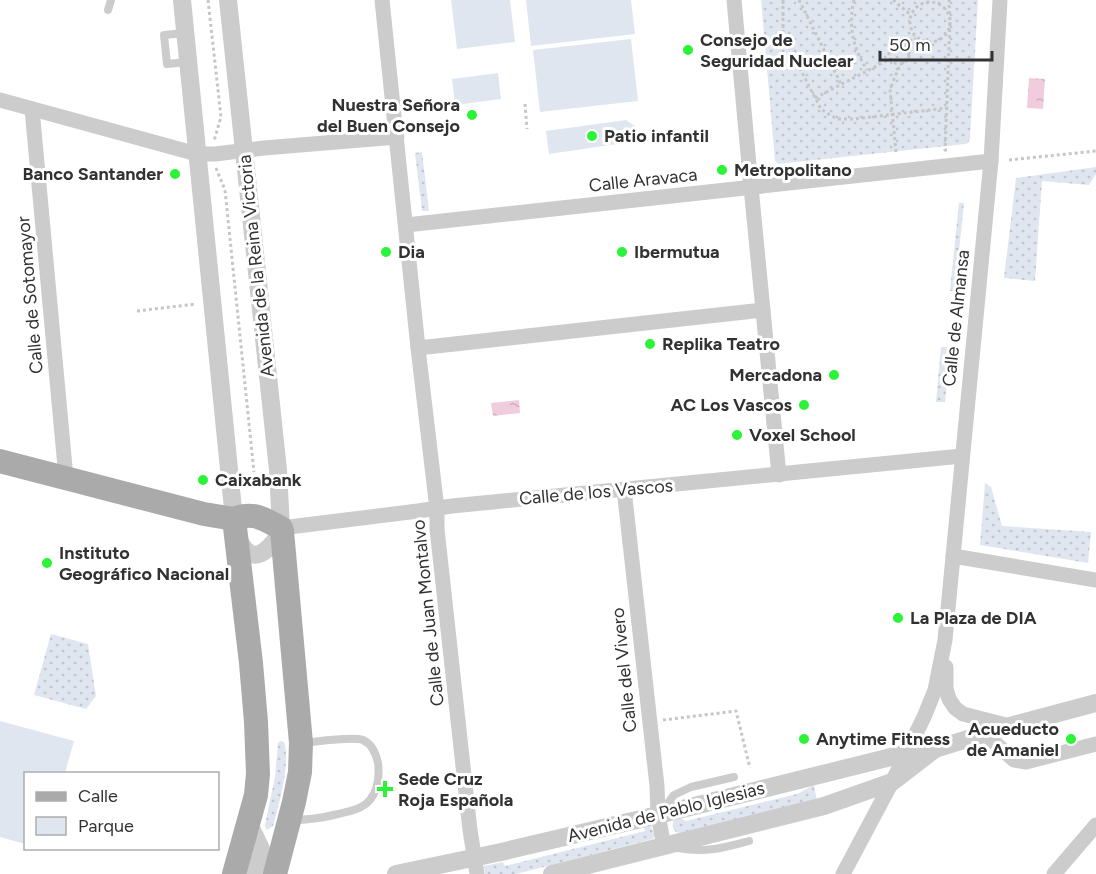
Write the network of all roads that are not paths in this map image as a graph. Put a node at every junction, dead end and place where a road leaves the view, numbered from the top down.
1 (111, 0) edge
2 (182, 0) edge
3 (228, 0) edge
4 (382, 0) edge
5 (734, 0) edge
6 (1000, 0) edge
7 (108, 9) dead end
8 (0, 100) edge
9 (32, 109) junction
10 (397, 137) junction
11 (244, 152) junction
12 (206, 154) junction
13 (991, 161) junction
14 (751, 187) junction
15 (405, 225) junction
16 (763, 310) junction
17 (418, 348) junction
18 (962, 456) junction
19 (0, 461) edge
20 (779, 475) junction
21 (66, 478) junction
22 (624, 489) junction
23 (437, 509) junction
24 (235, 525) junction
25 (282, 530) junction
26 (953, 556) junction
27 (1096, 580) edge
28 (945, 640) junction
29 (1096, 702) edge
30 (1010, 726) junction
31 (984, 734) junction
32 (301, 743) junction
33 (1096, 744) edge
34 (935, 749) junction
35 (908, 753) junction
36 (734, 777) dead end
37 (892, 782) junction
38 (658, 815) junction
39 (289, 820) junction
40 (249, 822) junction
41 (1096, 825) edge
42 (749, 841) dead end
43 (664, 846) junction
44 (475, 866) edge
45 (234, 874) edge
46 (254, 874) edge
47 (275, 874) edge
48 (396, 874) edge
49 (552, 874) edge
50 (843, 874) edge
51 (1054, 874) edge

1 - 7 lane
2 - 12 street
3 - 11 street, Avenida de la Reina Victoria
4 - 10 street, Calle de Juan Montalvo
5 - 14 street
6 - 13 street, Calle de Almansa
8 - 9 street
9 - 12 street
9 - 21 street, Calle de Sotomayor
10 - 11 street
10 - 15 street, Calle de Juan Montalvo
11 - 12 street
11 - 25 street, Avenida de la Reina Victoria
12 - 24 street
13 - 14 street, Calle Aravaca
13 - 18 street, Calle de Almansa
14 - 15 street, Calle Aravaca
14 - 16 street
15 - 17 street, Calle de Juan Montalvo
16 - 17 street
16 - 20 street
17 - 23 street, Calle de Juan Montalvo
18 - 20 street, Calle de los Vascos
18 - 26 street, Calle de Almansa
19 - 21 main road
20 - 22 street, Calle de los Vascos
21 - 24 main road
22 - 23 street, Calle de los Vascos
22 - 38 street, Calle del Vivero
23 - 25 street, Calle de los Vascos
23 - 44 street, Calle de Juan Montalvo
24 - 25 main road
24 - 25 street
24 - 40 main road
25 - 32 main road, Avenida de la Reina Victoria
26 - 27 street
26 - 28 street, Calle de Almansa
28 - 30 street, Calle de Almansa
28 - 35 street, Calle de Almansa
29 - 30 street, Avenida de Pablo Iglesias
30 - 31 street, Avenida de Pablo Iglesias
31 - 33 street
31 - 34 street, Avenida de Pablo Iglesias
32 - 39 main road, Avenida de la Reina Victoria
32 - 39 lane
34 - 35 street, Avenida de Pablo Iglesias
34 - 37 street, Avenida de Pablo Iglesias
35 - 37 street, Calle de Almansa
35 - 38 street, Avenida de Pablo Iglesias
36 - 38 lane
37 - 43 street, Avenida de Pablo Iglesias
37 - 50 street, Calle de Almansa
38 - 43 street, Calle del Vivero
38 - 44 street, Avenida de Pablo Iglesias
39 - 47 main road, Avenida de la Reina Victoria
40 - 45 main road
40 - 46 street
41 - 51 street
42 - 43 lane
43 - 49 street, Avenida de Pablo Iglesias
44 - 48 street, Avenida de Pablo Iglesias

